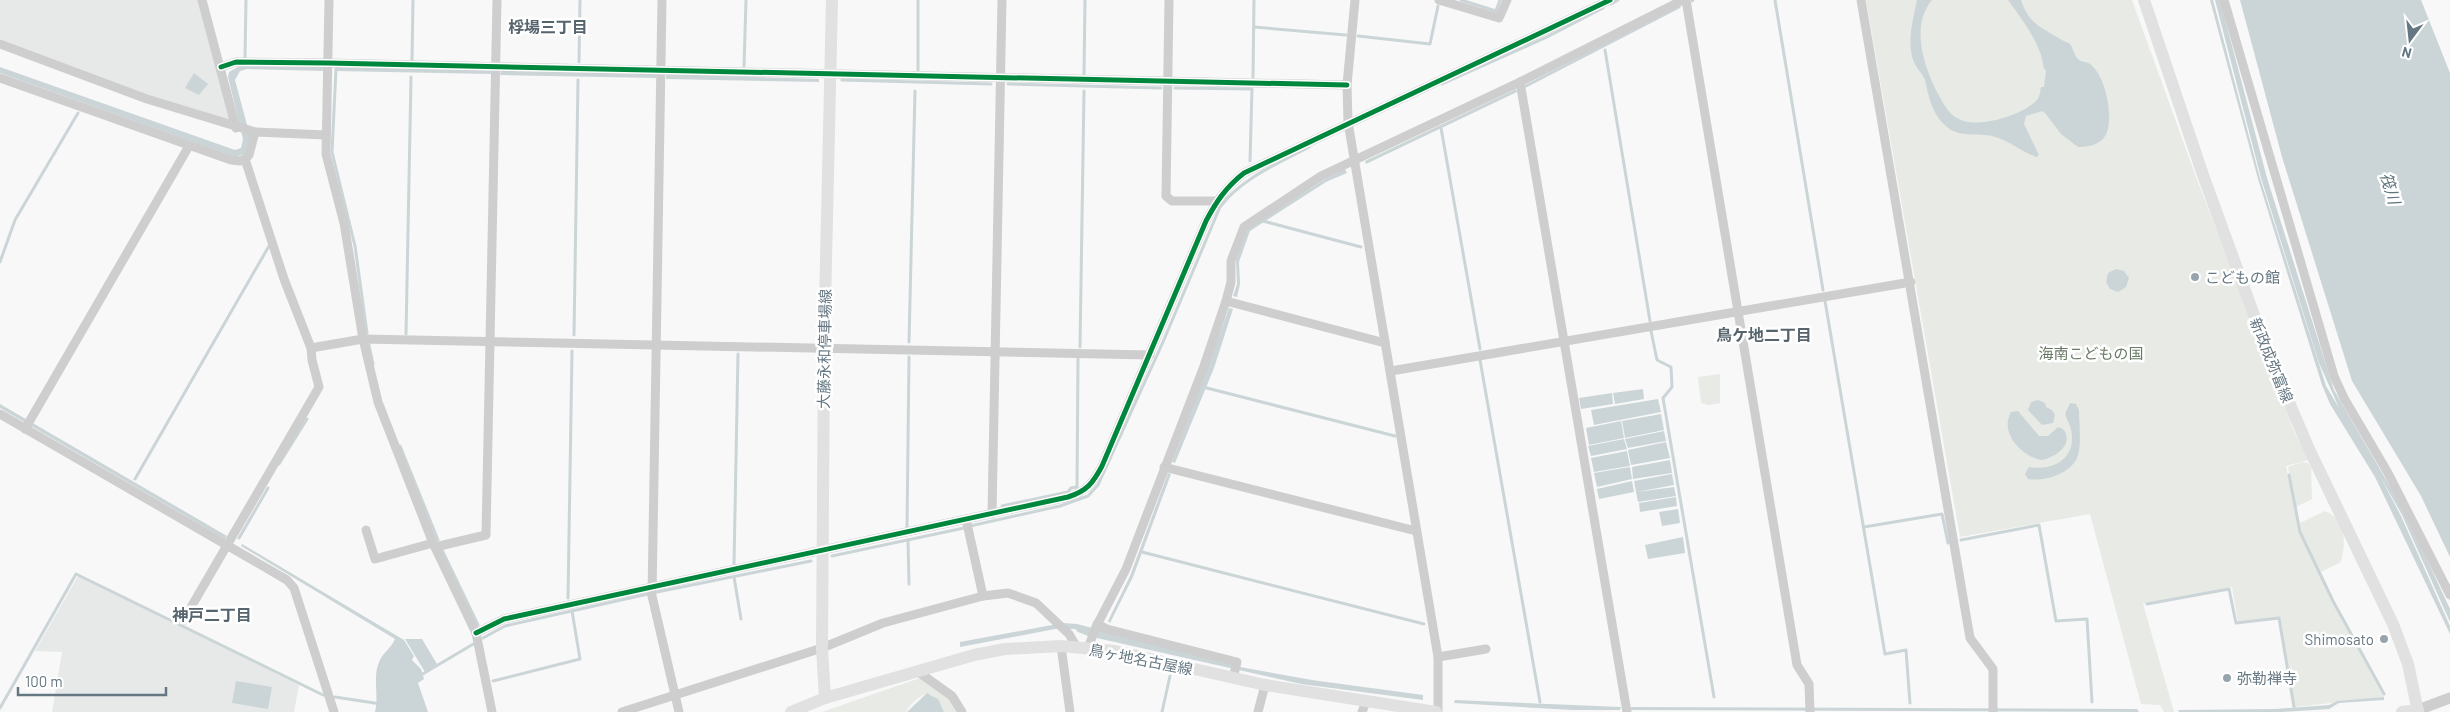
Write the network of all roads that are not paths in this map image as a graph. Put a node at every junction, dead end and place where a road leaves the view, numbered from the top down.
1 (202, 0) edge
2 (329, 0) edge
3 (497, 0) edge
4 (662, 0) edge
5 (832, 0) edge
6 (1002, 0) edge
7 (1170, 0) edge
8 (1356, 0) edge
9 (1439, 0) edge
10 (1507, 0) edge
11 (1610, 0) edge
12 (1685, 0) edge
13 (1861, 0) edge
14 (2144, 0) edge
15 (2224, 0) edge
16 (0, 44) edge
17 (328, 63) junction
18 (495, 66) junction
19 (221, 67) junction
20 (661, 70) junction
21 (831, 75) junction
22 (0, 78) edge
23 (999, 78) junction
24 (1168, 81) junction
25 (1520, 82) junction
26 (1347, 85) junction
27 (1348, 122) junction
28 (238, 128) junction
29 (252, 131) junction
30 (326, 136) junction
31 (189, 146) junction
32 (245, 159) junction
33 (1356, 160) junction
34 (1216, 201) junction
35 (1911, 282) junction
36 (1226, 301) junction
37 (1737, 311) junction
38 (363, 339) junction
39 (1564, 340) junction
40 (491, 341) junction
41 (1386, 343) junction
42 (656, 345) junction
43 (311, 348) junction
44 (824, 348) junction
45 (996, 351) junction
46 (1150, 355) junction
47 (1391, 370) junction
48 (0, 414) edge
49 (27, 424) junction
50 (1164, 467) junction
51 (992, 514) junction
52 (966, 519) junction
53 (366, 530) dead end
54 (1416, 531) junction
55 (434, 545) junction
56 (225, 546) junction
57 (822, 552) junction
58 (652, 588) junction
59 (2450, 595) edge
60 (983, 596) junction
61 (183, 621) dead end
62 (1097, 626) junction
63 (476, 632) junction
64 (1085, 645) junction
65 (1061, 646) junction
66 (822, 648) junction
67 (1486, 649) dead end
68 (1438, 658) junction
69 (917, 671) junction
70 (1235, 672) junction
71 (1265, 685) junction
72 (674, 694) junction
73 (825, 698) junction
74 (2450, 698) edge
75 (1364, 707) edge
76 (1809, 709) edge
77 (1993, 710) edge
78 (2418, 711) edge
79 (334, 712) edge
80 (492, 712) edge
81 (622, 712) edge
82 (679, 712) edge
83 (791, 712) edge
84 (962, 712) edge
85 (1070, 712) edge
86 (1258, 712) edge
87 (1437, 712) edge
88 (1627, 712) edge
89 (2402, 712) edge

1 - 19 street
2 - 17 street
3 - 18 street
4 - 20 street
5 - 21 main road, 大藤永和停車場線
6 - 23 street
7 - 24 street
8 - 26 street
9 - 10 street
11 - 27 street
12 - 25 street
12 - 37 street
13 - 35 street
14 - 78 main road, 新政成弥富線
15 - 59 street
16 - 28 street
17 - 18 street
17 - 19 street
17 - 30 street
18 - 20 street
18 - 40 street
19 - 28 street
20 - 21 street
20 - 42 street
21 - 23 street
21 - 44 main road, 大藤永和停車場線
22 - 31 street
23 - 24 street
23 - 45 street
24 - 26 street
24 - 34 street
25 - 33 street
25 - 39 street
26 - 27 street
27 - 33 street
27 - 34 street
28 - 29 street
29 - 30 street
29 - 32 street
30 - 38 street
31 - 32 street
31 - 49 street
32 - 43 street
33 - 36 street
33 - 41 street
34 - 46 street
35 - 37 street
35 - 77 street
36 - 41 street
36 - 50 street
37 - 39 street
37 - 76 street
38 - 40 street
38 - 43 street
38 - 55 street
39 - 47 street
39 - 88 street
40 - 42 street
40 - 55 street
41 - 47 street
42 - 44 street
42 - 58 street
43 - 56 street
44 - 45 street
44 - 57 main road, 大藤永和停車場線
45 - 46 street
45 - 51 street
46 - 51 street
47 - 54 street
48 - 49 street
49 - 56 street
50 - 54 street
50 - 62 street
51 - 52 street
52 - 57 street
52 - 60 street
53 - 55 street
54 - 68 street
55 - 63 street
56 - 61 street
56 - 79 street
57 - 58 street
57 - 66 main road, 大藤永和停車場線
58 - 63 street
58 - 72 street
60 - 64 street
60 - 66 street
62 - 64 street
62 - 70 street
63 - 80 street
64 - 65 main road, 鳥ヶ地名古屋線
64 - 70 main road, 鳥ヶ地名古屋線
65 - 69 main road, 鳥ヶ地名古屋線
65 - 85 street
66 - 72 street
66 - 73 main road, 大藤永和停車場線
67 - 68 street
68 - 87 street
69 - 73 main road, 鳥ヶ地名古屋線
69 - 84 street
70 - 71 main road, 鳥ヶ地名古屋線
71 - 75 main road, 鳥ヶ地名古屋線
71 - 86 street
72 - 81 street
72 - 82 street
73 - 83 main road, 鳥ヶ地名古屋線
74 - 78 street
75 - 87 main road, 鳥ヶ地名古屋線
78 - 89 main road

